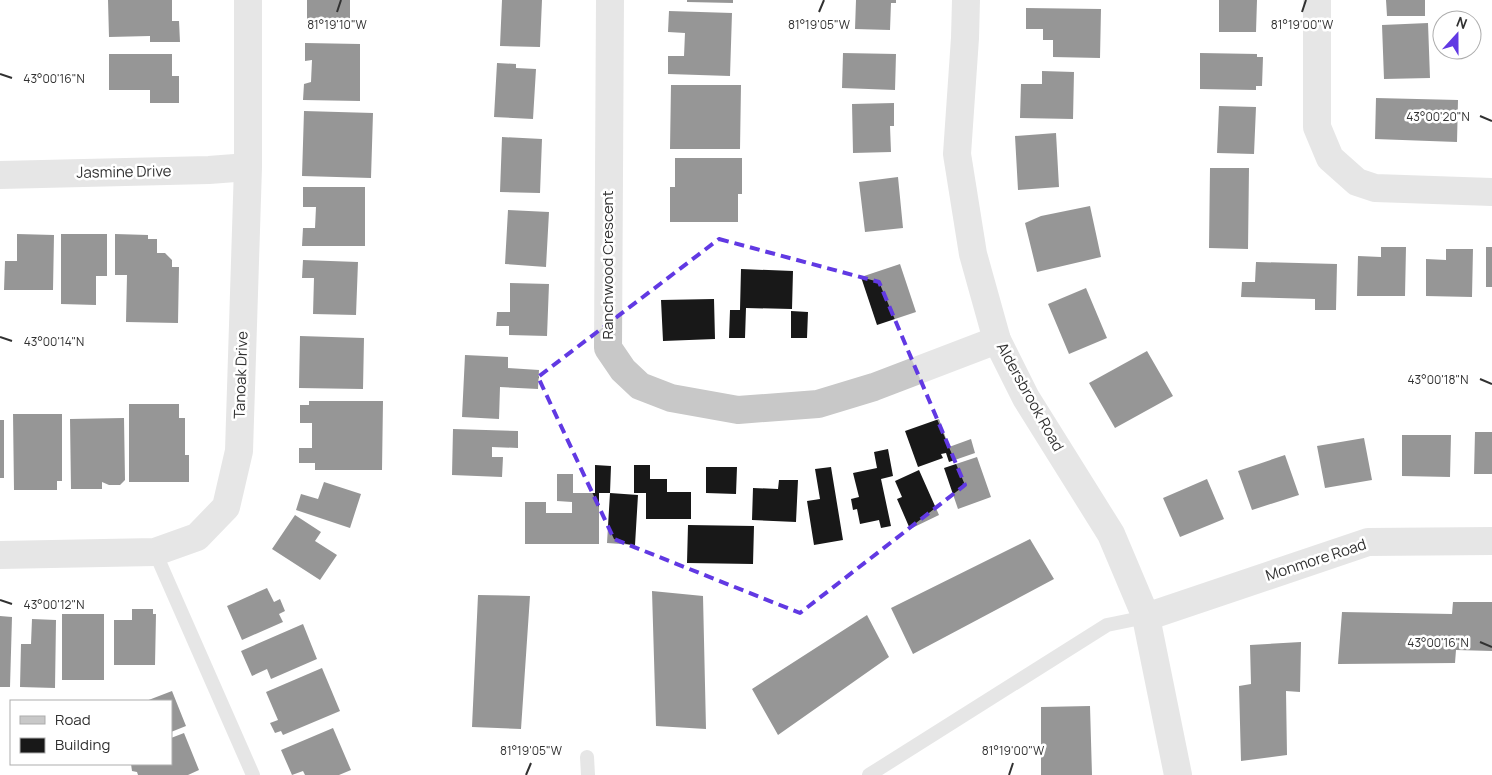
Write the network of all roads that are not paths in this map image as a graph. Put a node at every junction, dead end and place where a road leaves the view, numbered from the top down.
1 (248, 0) edge
2 (610, 0) edge
3 (966, 0) edge
4 (1317, 0) edge
5 (248, 167) junction
6 (0, 175) edge
7 (1492, 192) edge
8 (997, 340) junction
9 (1492, 541) edge
10 (155, 552) junction
11 (0, 556) edge
12 (1146, 617) junction
13 (587, 757) dead end
14 (254, 775) edge
15 (588, 775) edge
16 (870, 775) edge
17 (1178, 775) edge

1 - 5 street, Tanoak Drive
2 - 8 street, Ranchwood Crescent
3 - 8 street, Aldersbrook Road
4 - 7 street
5 - 6 street, Jasmine Drive
5 - 10 street, Tanoak Drive
8 - 12 street, Aldersbrook Road
9 - 12 street, Monmore Road
10 - 11 street, Tanoak Drive
10 - 14 lane
12 - 16 lane
12 - 17 street, Aldersbrook Road
13 - 15 lane

